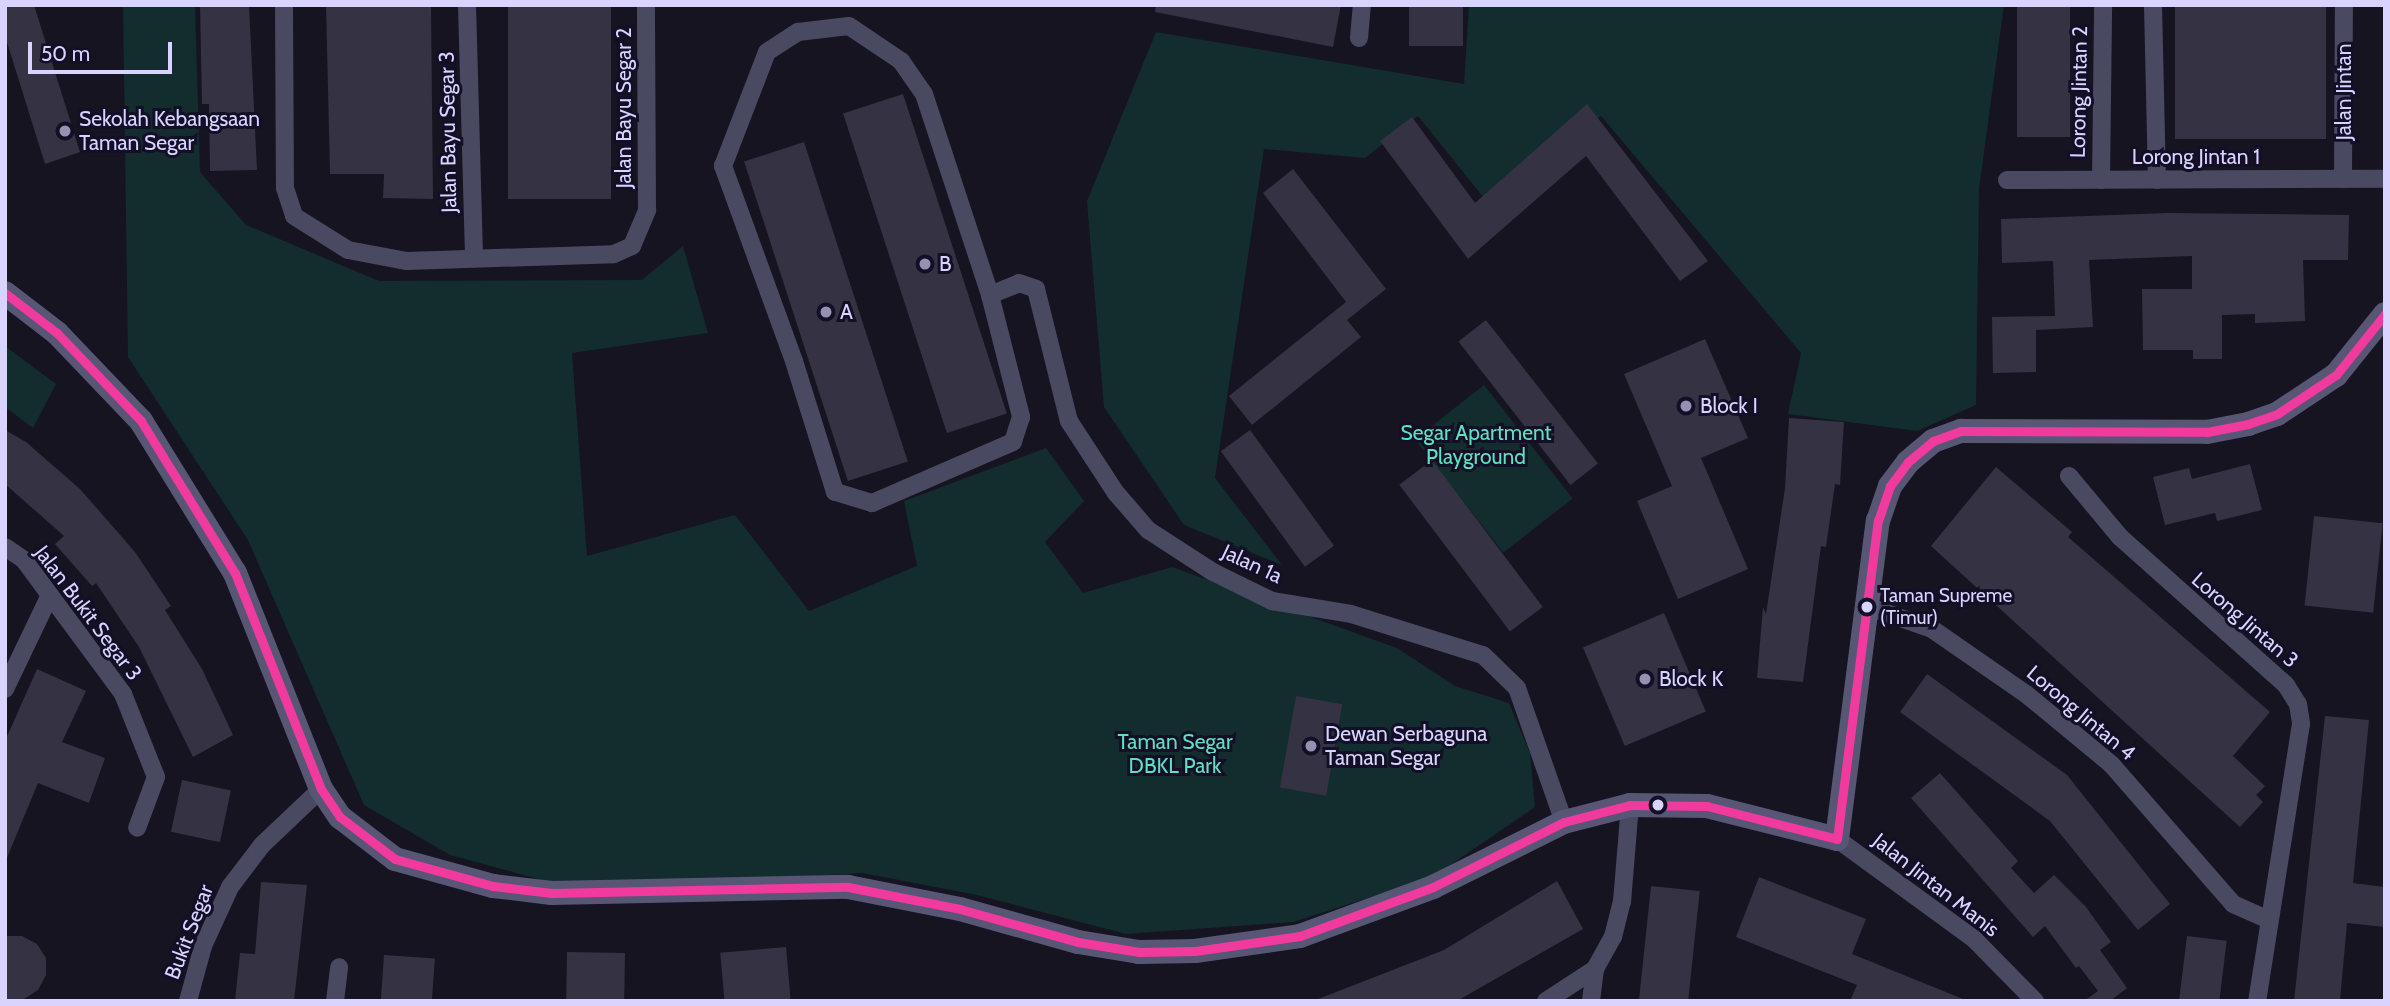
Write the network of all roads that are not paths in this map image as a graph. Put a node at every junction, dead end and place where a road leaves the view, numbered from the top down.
1 (284, 5) edge
2 (467, 5) edge
3 (646, 5) edge
4 (1362, 5) edge
5 (2103, 5) edge
6 (2153, 5) edge
7 (2344, 5) edge
8 (1359, 38) dead end
9 (2343, 179) junction
10 (2385, 179) edge
11 (2007, 180) dead end
12 (2101, 180) junction
13 (2157, 180) junction
14 (474, 257) junction
15 (5, 293) edge
16 (990, 295) junction
17 (2385, 314) edge
18 (2069, 476) dead end
19 (5, 547) edge
20 (50, 595) junction
21 (1866, 606) junction
22 (5, 689) edge
23 (321, 789) junction
24 (1630, 805) junction
25 (1564, 822) junction
26 (137, 828) dead end
27 (1837, 839) junction
28 (2269, 920) junction
29 (339, 967) dead end
30 (1595, 969) junction
31 (188, 1001) edge
32 (335, 1001) edge
33 (1546, 1001) edge
34 (1591, 1001) edge
35 (2035, 1001) edge
36 (2257, 1001) edge

1 - 14 street
2 - 14 street, Jalan Bayu Segar 3
3 - 14 street, Jalan Bayu Segar 2
4 - 8 street
5 - 12 street, Lorong Jintan 2
6 - 13 street
7 - 9 street, Jalan Jintan
9 - 10 street, Lorong Jintan 1
9 - 13 street, Lorong Jintan 1
11 - 12 street, Lorong Jintan 1
12 - 13 street, Lorong Jintan 1
15 - 23 street
16 - 16 street
16 - 25 street, Jalan 1a
17 - 21 street
18 - 28 street, Lorong Jintan 3
19 - 20 street, Jalan Bukit Segar 3
20 - 22 street
20 - 26 street, Jalan Bukit Segar 3
21 - 27 street
21 - 28 street, Lorong Jintan 4
23 - 25 street
23 - 31 street, Bukit Segar
24 - 25 street
24 - 27 street
24 - 30 street
27 - 35 street, Jalan Jintan Manis
28 - 36 street, Lorong Jintan 3
29 - 32 street
30 - 33 street
30 - 34 street

